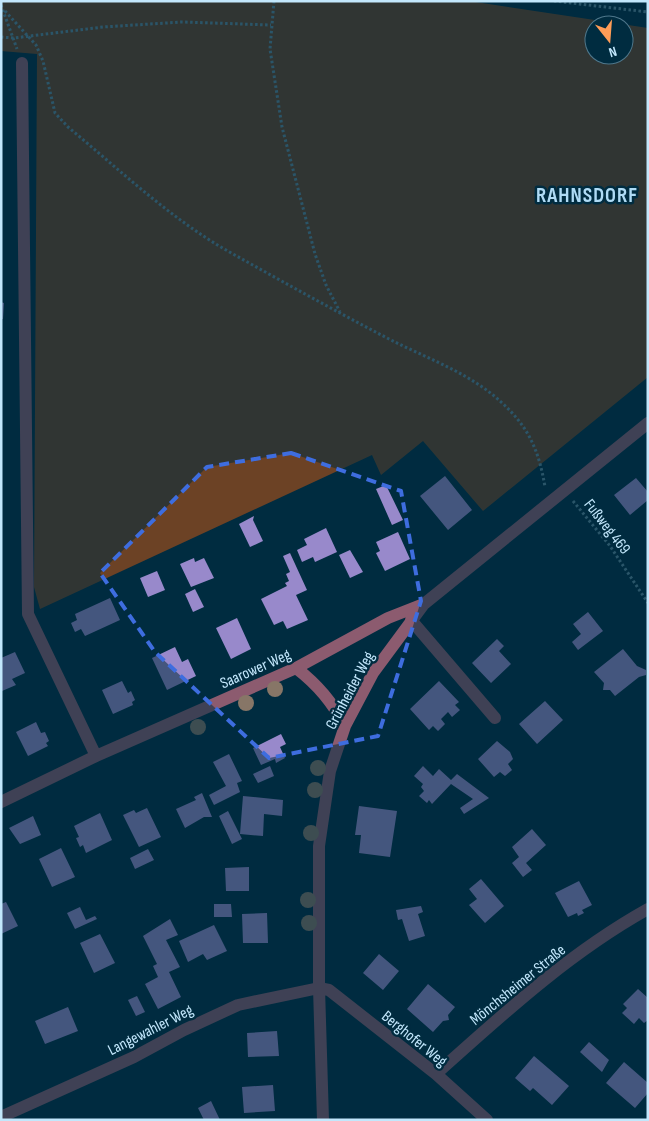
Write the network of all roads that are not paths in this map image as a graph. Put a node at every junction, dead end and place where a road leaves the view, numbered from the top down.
1 (22, 64) road end
2 (648, 423) edge
3 (424, 604) junction
4 (411, 620) junction
5 (296, 668) junction
6 (496, 718) dead end
7 (345, 726) junction
8 (96, 756) junction
9 (1, 802) edge
10 (648, 909) edge
11 (319, 988) junction
12 (436, 1074) junction
13 (1, 1117) edge
14 (323, 1120) edge
15 (487, 1120) edge

1 - 8 street
2 - 3 street, Grünheider Weg
3 - 4 street, Grünheider Weg
3 - 5 street, Saarower Weg
4 - 6 street
4 - 7 street, Grünheider Weg
5 - 7 street
5 - 8 street, Saarower Weg
7 - 11 street, Grünheider Weg
8 - 9 street, Saarower Weg
10 - 12 street, Mönchsheimer Straße
11 - 12 street, Berghofer Weg
11 - 13 street, Langewahler Weg
11 - 14 street, Grünheider Weg
12 - 15 street, Berghofer Weg

